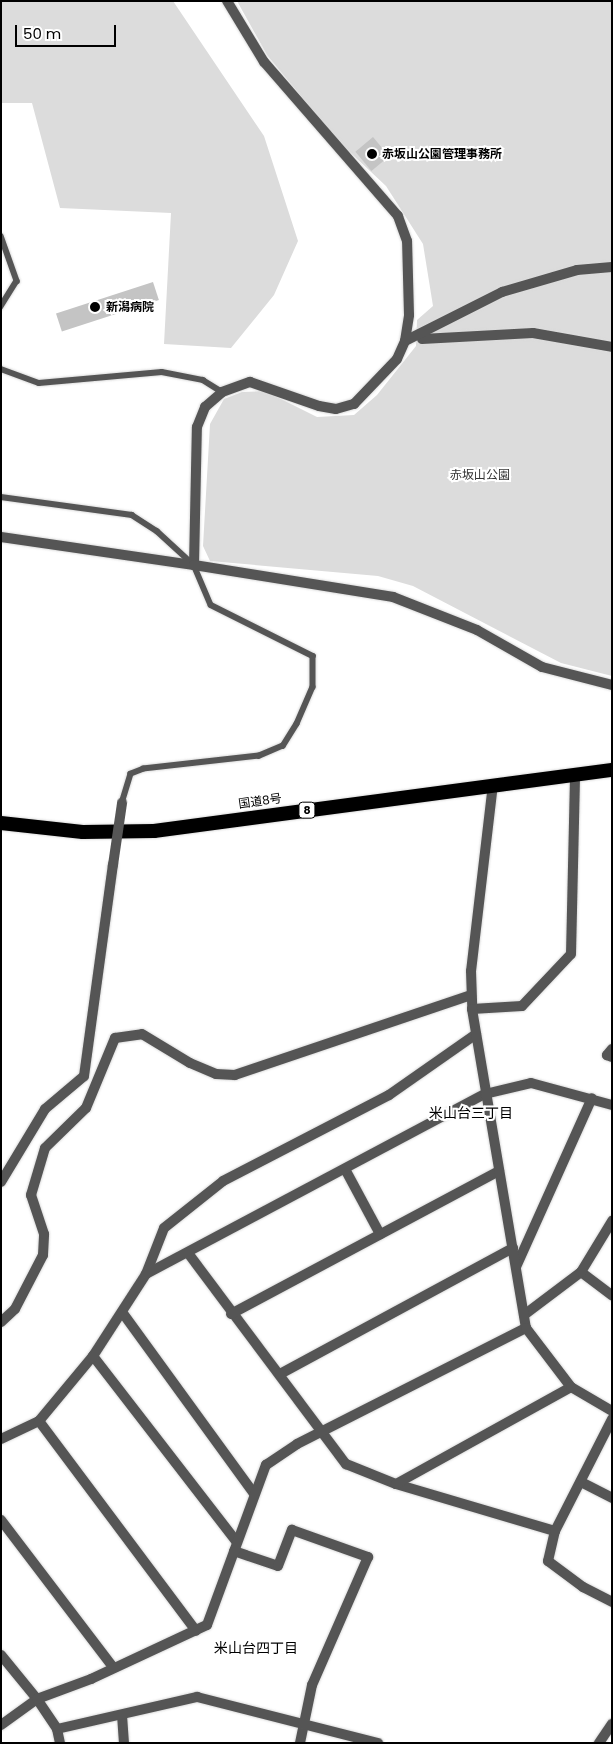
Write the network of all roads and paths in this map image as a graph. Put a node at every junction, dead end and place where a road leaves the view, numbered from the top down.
1 (227, 1) edge
2 (1, 236) edge
3 (612, 267) edge
4 (1, 307) edge
5 (405, 341) junction
6 (612, 347) edge
7 (1, 369) edge
8 (222, 392) junction
9 (1, 497) edge
10 (1, 537) edge
11 (194, 565) junction
12 (612, 685) edge
13 (612, 770) edge
14 (575, 774) junction
15 (493, 784) junction
16 (122, 802) joint
17 (1, 823) edge
18 (472, 995) junction
19 (472, 1009) junction
20 (476, 1034) junction
21 (612, 1049) edge
22 (612, 1057) edge
23 (485, 1094) junction
24 (592, 1098) junction
25 (612, 1104) edge
26 (345, 1169) junction
27 (499, 1171) junction
28 (1, 1182) edge
29 (612, 1221) edge
30 (380, 1234) junction
31 (513, 1248) junction
32 (188, 1254) junction
33 (516, 1267) junction
34 (581, 1272) junction
35 (146, 1274) junction
36 (612, 1295) edge
37 (122, 1312) junction
38 (231, 1314) junction
39 (524, 1316) junction
40 (1, 1322) edge
41 (526, 1328) junction
42 (93, 1356) junction
43 (280, 1374) junction
44 (571, 1387) junction
45 (612, 1411) edge
46 (612, 1419) edge
47 (39, 1421) junction
48 (323, 1433) junction
49 (1, 1439) edge
50 (582, 1483) junction
51 (396, 1484) junction
52 (254, 1494) junction
53 (612, 1498) edge
54 (1, 1520) edge
55 (555, 1531) junction
56 (235, 1546) junction
57 (612, 1602) edge
58 (196, 1632) junction
59 (1, 1655) edge
60 (113, 1667) junction
61 (37, 1699) junction
62 (122, 1715) junction
63 (303, 1722) junction
64 (612, 1724) edge
65 (1, 1725) edge
66 (57, 1729) junction
67 (60, 1743) edge
68 (124, 1743) edge
69 (300, 1743) edge
70 (378, 1743) edge
71 (599, 1743) edge

1 - 5 street
2 - 4 lane
3 - 5 street
5 - 6 street
5 - 8 street
7 - 8 lane
8 - 11 street
9 - 11 lane
10 - 11 street
11 - 12 street
11 - 16 lane
13 - 14 highway, 国道8号 / 8
14 - 15 highway, 国道8号 / 8
14 - 19 street
15 - 17 highway, 国道8号 / 8
15 - 18 street
16 - 28 street, bridge
18 - 19 street
18 - 40 street
19 - 20 street
20 - 23 street
20 - 35 street
21 - 22 street
23 - 24 street
23 - 26 street
23 - 27 street
24 - 25 street
24 - 33 street
26 - 30 street
26 - 32 street
27 - 30 street
27 - 31 street
29 - 34 street
30 - 38 street
31 - 33 street
31 - 43 street
32 - 35 street
32 - 38 street
33 - 39 street
34 - 36 street
34 - 39 street
35 - 37 street
37 - 42 street
37 - 52 street
38 - 43 street
39 - 41 street
41 - 44 street
41 - 48 street
42 - 47 street
42 - 56 street
43 - 48 street
44 - 45 street
44 - 51 street
46 - 50 street
47 - 49 street
47 - 58 street
48 - 51 street
48 - 52 street
50 - 53 street
50 - 55 street
51 - 55 street
52 - 56 street
54 - 60 street
55 - 57 street
56 - 58 street
56 - 63 street
58 - 60 street
59 - 61 street
60 - 61 street
61 - 65 street
61 - 66 street
62 - 63 street
62 - 66 street
62 - 68 street
63 - 69 street
63 - 70 street
64 - 71 street
66 - 67 street

